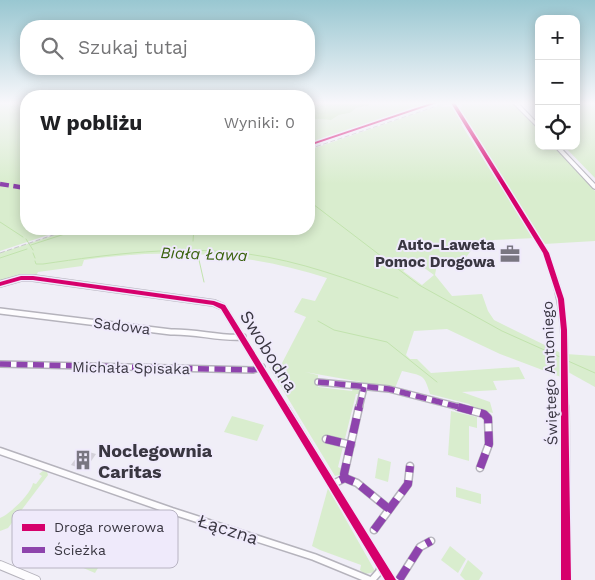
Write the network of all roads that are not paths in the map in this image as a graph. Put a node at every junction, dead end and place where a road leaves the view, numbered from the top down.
1 (471, 130) edge
2 (560, 150) edge
3 (565, 150) edge
4 (595, 181) edge
5 (595, 187) edge
6 (0, 284) edge
7 (0, 311) edge
8 (243, 337) junction
9 (0, 364) edge
10 (262, 367) junction
11 (318, 382) dead end
12 (364, 387) junction
13 (326, 439) dead end
14 (351, 445) junction
15 (0, 450) edge
16 (410, 466) dead end
17 (480, 468) dead end
18 (344, 478) junction
19 (333, 484) junction
20 (389, 509) junction
21 (169, 510) edge
22 (178, 513) edge
23 (374, 530) dead end
24 (432, 541) dead end
25 (382, 564) junction
26 (0, 565) edge
27 (36, 580) edge
28 (371, 580) edge
29 (391, 580) edge
30 (398, 580) edge
31 (566, 580) edge

1 - 31 street, Świętego Antoniego
2 - 5 highway
3 - 4 highway
6 - 8 street, Swobodna
7 - 8 street, Sadowa
8 - 10 street, Swobodna
9 - 10 street, Michała Spisaka
10 - 19 street, Swobodna
11 - 12 street
12 - 14 street
12 - 17 street
13 - 14 street
14 - 18 street
15 - 21 street, Łączna
16 - 20 street
18 - 19 street
18 - 20 street
19 - 25 street, Swobodna
20 - 23 street
22 - 28 street, Łączna
24 - 30 street
25 - 28 street
25 - 29 street, Swobodna
26 - 27 street

